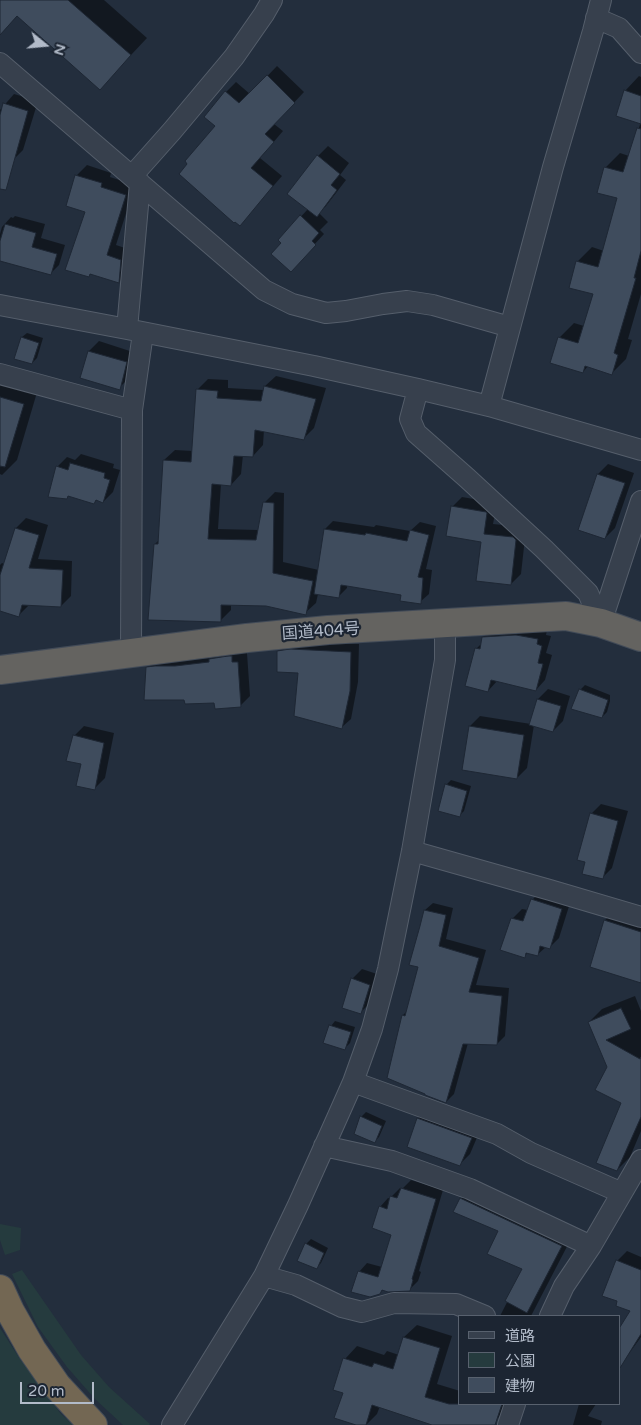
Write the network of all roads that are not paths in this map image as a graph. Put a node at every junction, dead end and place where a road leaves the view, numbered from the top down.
1 (272, 0) edge
2 (598, 9) edge
3 (641, 53) edge
4 (0, 64) edge
5 (136, 179) junction
6 (0, 305) edge
7 (510, 327) junction
8 (135, 331) junction
9 (0, 374) edge
10 (418, 389) junction
11 (489, 406) junction
12 (132, 410) junction
13 (641, 450) edge
14 (641, 501) edge
15 (601, 623) junction
16 (445, 624) junction
17 (641, 637) edge
18 (130, 653) junction
19 (0, 670) edge
20 (412, 852) junction
21 (641, 917) edge
22 (353, 1082) junction
23 (324, 1146) junction
24 (641, 1160) edge
25 (622, 1193) junction
26 (591, 1246) junction
27 (264, 1276) junction
28 (0, 1289) edge
29 (483, 1315) edge
30 (550, 1315) edge
31 (515, 1405) edge
32 (93, 1425) edge
33 (172, 1425) edge
34 (508, 1425) edge

1 - 5 street
2 - 3 street
2 - 7 street
4 - 5 street
5 - 7 street
5 - 8 street
6 - 8 street
7 - 11 street
8 - 10 street
8 - 12 street
9 - 12 street
10 - 11 street
10 - 15 street
11 - 13 street
12 - 18 street
14 - 15 street
15 - 16 highway, 国道404号
15 - 17 highway, 国道404号
16 - 18 highway, 国道404号
16 - 20 street
18 - 19 highway, 国道404号
20 - 21 street
20 - 22 street
22 - 23 street
22 - 25 street
23 - 26 street
23 - 27 street
24 - 25 street
25 - 26 street
26 - 30 street
27 - 29 street
27 - 33 street
28 - 32 highway
31 - 34 street

